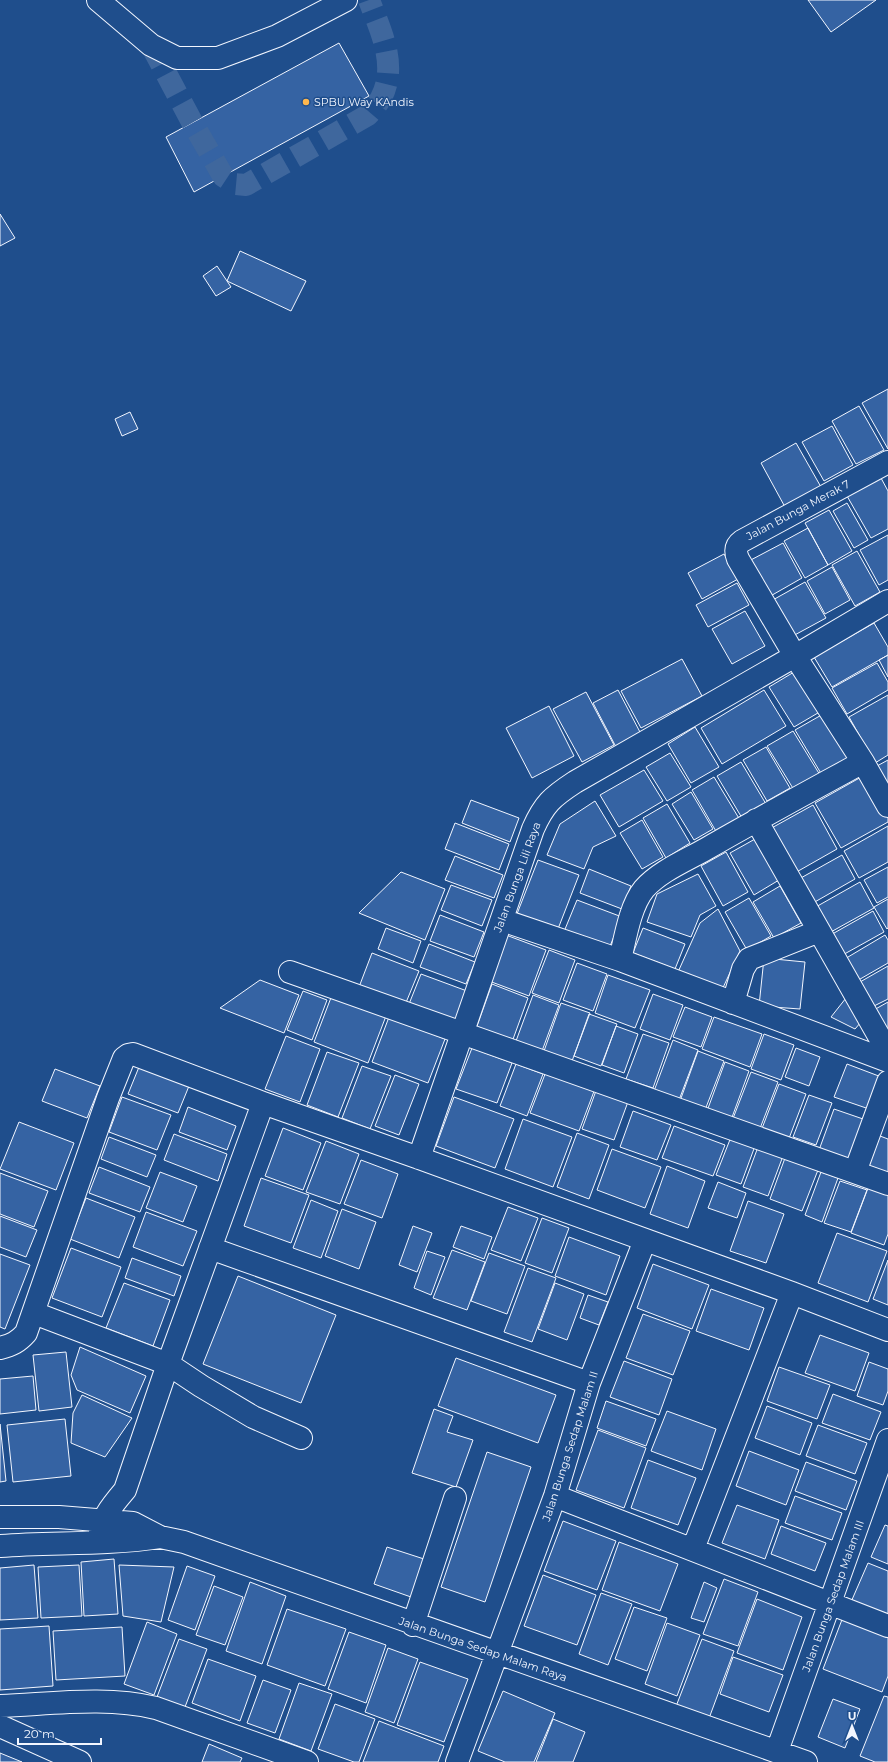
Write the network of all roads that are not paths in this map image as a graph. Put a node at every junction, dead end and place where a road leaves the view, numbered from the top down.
1 (98, 0) edge
2 (346, 0) edge
3 (888, 462) edge
4 (888, 601) edge
5 (795, 656) junction
6 (863, 762) junction
7 (888, 806) edge
8 (756, 820) junction
9 (502, 920) junction
10 (819, 931) junction
11 (620, 960) junction
12 (290, 972) dead end
13 (733, 1003) junction
14 (462, 1033) junction
15 (888, 1052) edge
16 (888, 1061) edge
17 (888, 1082) edge
18 (263, 1104) junction
19 (419, 1158) junction
20 (856, 1172) junction
21 (888, 1184) edge
22 (645, 1240) junction
23 (210, 1248) junction
24 (792, 1293) junction
25 (34, 1313) junction
26 (888, 1330) edge
27 (0, 1348) edge
28 (168, 1364) junction
29 (589, 1383) junction
30 (301, 1438) dead end
31 (888, 1440) edge
32 (125, 1490) junction
33 (555, 1496) junction
34 (455, 1498) dead end
35 (0, 1517) edge
36 (103, 1520) junction
37 (132, 1532) junction
38 (98, 1542) junction
39 (0, 1546) edge
40 (693, 1549) junction
41 (831, 1604) junction
42 (413, 1625) junction
43 (888, 1626) edge
44 (498, 1654) junction
45 (0, 1706) edge
46 (0, 1726) edge
47 (777, 1751) junction
48 (80, 1762) edge
49 (307, 1762) edge
50 (457, 1762) edge
51 (806, 1762) edge

1 - 2 street
3 - 5 street, Jalan Bunga Merak 7
4 - 5 street, Jalan Bunga Lili Raya
5 - 6 street
5 - 9 street, Jalan Bunga Lili Raya
6 - 7 street
6 - 8 street
8 - 10 street
8 - 11 street
9 - 11 street
9 - 14 street, Jalan Bunga Lili Raya
10 - 13 street
10 - 15 street
11 - 13 street
12 - 14 street
13 - 16 street
14 - 19 street, Jalan Bunga Lili Raya
14 - 20 street
17 - 20 street
18 - 19 street
18 - 23 street
18 - 25 street
19 - 22 street
20 - 21 street
22 - 24 street
22 - 29 street, Jalan Bunga Sedap Malam II
23 - 28 street
23 - 29 street
24 - 26 street
24 - 40 street
25 - 27 street
25 - 28 street
28 - 30 street
28 - 32 street
29 - 33 street, Jalan Bunga Sedap Malam II
31 - 41 street, Jalan Bunga Sedap Malam III
32 - 36 street
32 - 37 street
33 - 40 street
33 - 44 street, Jalan Bunga Sedap Malam II
34 - 42 street
35 - 36 street, Jalan Bunga Sedap Malam Raya
36 - 37 street, Jalan Bunga Sedap Malam Raya
36 - 38 street
37 - 38 street, Jalan Bunga Sedap Malam Raya
37 - 42 street, Jalan Bunga Sedap Malam Raya
38 - 39 street, Jalan Bunga Sedap Malam Raya
40 - 41 street
41 - 43 street
41 - 47 street, Jalan Bunga Sedap Malam III
42 - 44 street, Jalan Bunga Sedap Malam Raya
44 - 47 street, Jalan Bunga Sedap Malam Raya
44 - 50 street, Jalan Bunga Sedap Malam II
45 - 49 street
46 - 48 street
47 - 51 street, Jalan Bunga Sedap Malam Raya

